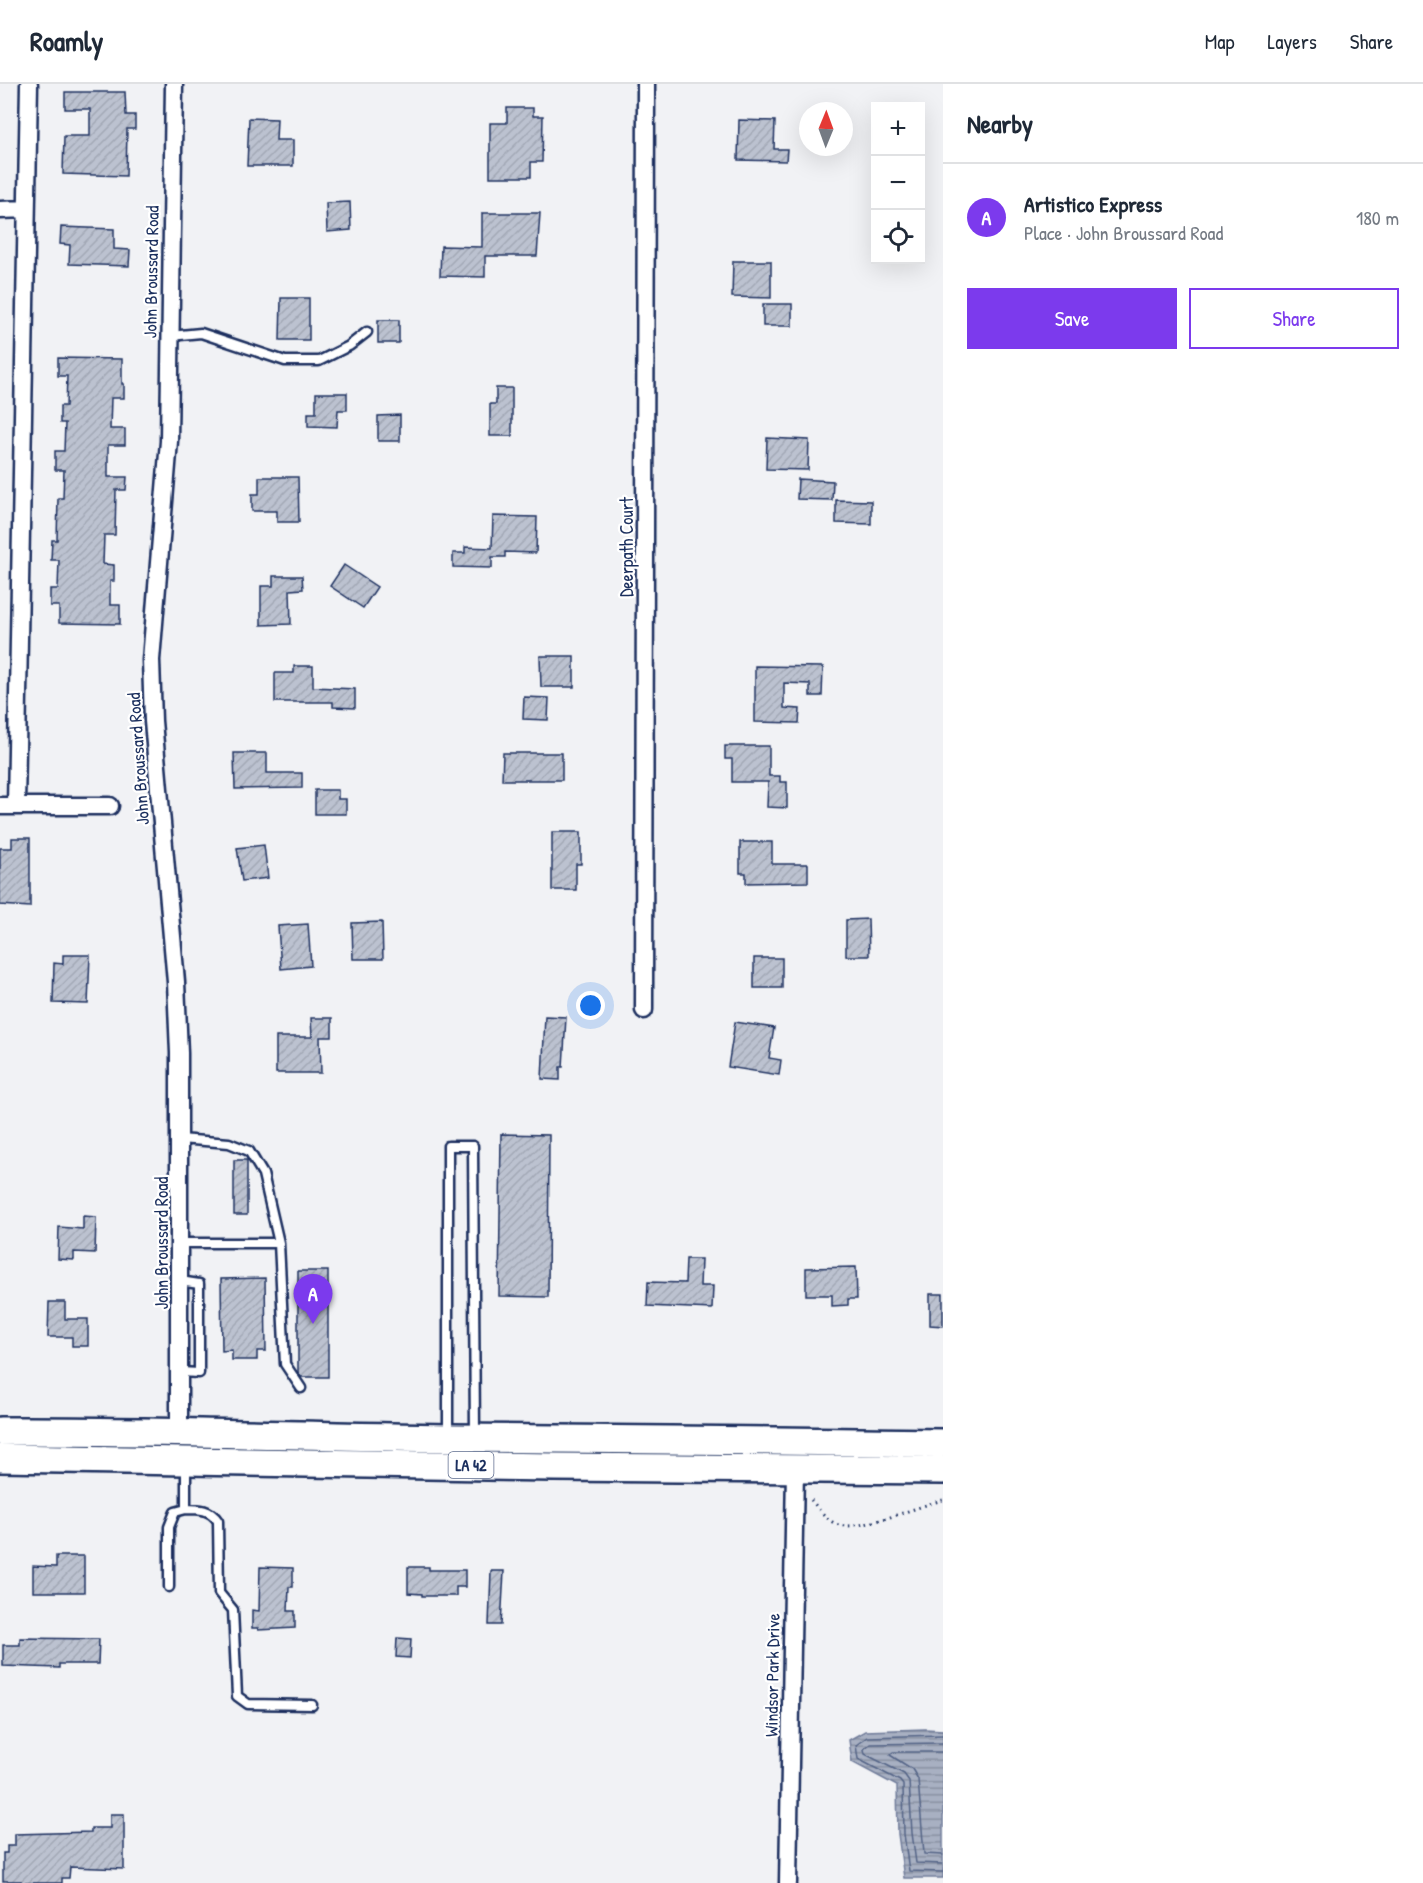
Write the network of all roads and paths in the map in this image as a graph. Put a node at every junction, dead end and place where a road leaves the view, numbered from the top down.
1 (29, 84) edge
2 (174, 84) edge
3 (646, 84) edge
4 (26, 209) junction
5 (0, 210) edge
6 (368, 332) dead end
7 (170, 336) junction
8 (8, 806) edge
9 (110, 806) dead end
10 (644, 1010) dead end
11 (180, 1139) junction
12 (180, 1243) junction
13 (279, 1243) junction
14 (180, 1281) junction
15 (180, 1311) junction
16 (199, 1311) junction
17 (180, 1342) junction
18 (199, 1342) junction
19 (180, 1372) junction
20 (301, 1388) dead end
21 (179, 1431) junction
22 (3, 1432) edge
23 (448, 1438) junction
24 (475, 1438) junction
25 (943, 1445) edge
26 (0, 1458) edge
27 (64, 1458) junction
28 (186, 1461) junction
29 (849, 1469) junction
30 (943, 1470) edge
31 (800, 1481) junction
32 (943, 1500) edge
33 (186, 1509) junction
34 (169, 1587) dead end
35 (312, 1705) dead end
36 (788, 1883) edge

1 - 4 street
2 - 7 street, John Broussard Road
3 - 10 street, Deerpath Court
4 - 5 street
4 - 8 street
6 - 7 lane
7 - 11 street, John Broussard Road
8 - 9 street
11 - 12 street, John Broussard Road
11 - 13 lane
12 - 13 lane
12 - 14 street, John Broussard Road
13 - 20 lane
14 - 15 street, John Broussard Road
14 - 16 lane
15 - 16 lane
15 - 17 street, John Broussard Road
16 - 18 lane
17 - 18 lane
17 - 19 street, John Broussard Road
18 - 19 lane
19 - 21 street, John Broussard Road
21 - 22 main road, LA 42
21 - 23 main road, LA 42
21 - 27 main road
23 - 24 main road, LA 42
23 - 24 lane
24 - 25 main road, LA 42
25 - 29 main road
26 - 27 main road, LA 42
27 - 28 main road, LA 42
28 - 31 main road, LA 42
28 - 33 lane
29 - 30 main road, LA 42
29 - 31 main road, LA 42
31 - 32 path
31 - 36 street, Windsor Park Drive
33 - 34 lane
33 - 35 lane

